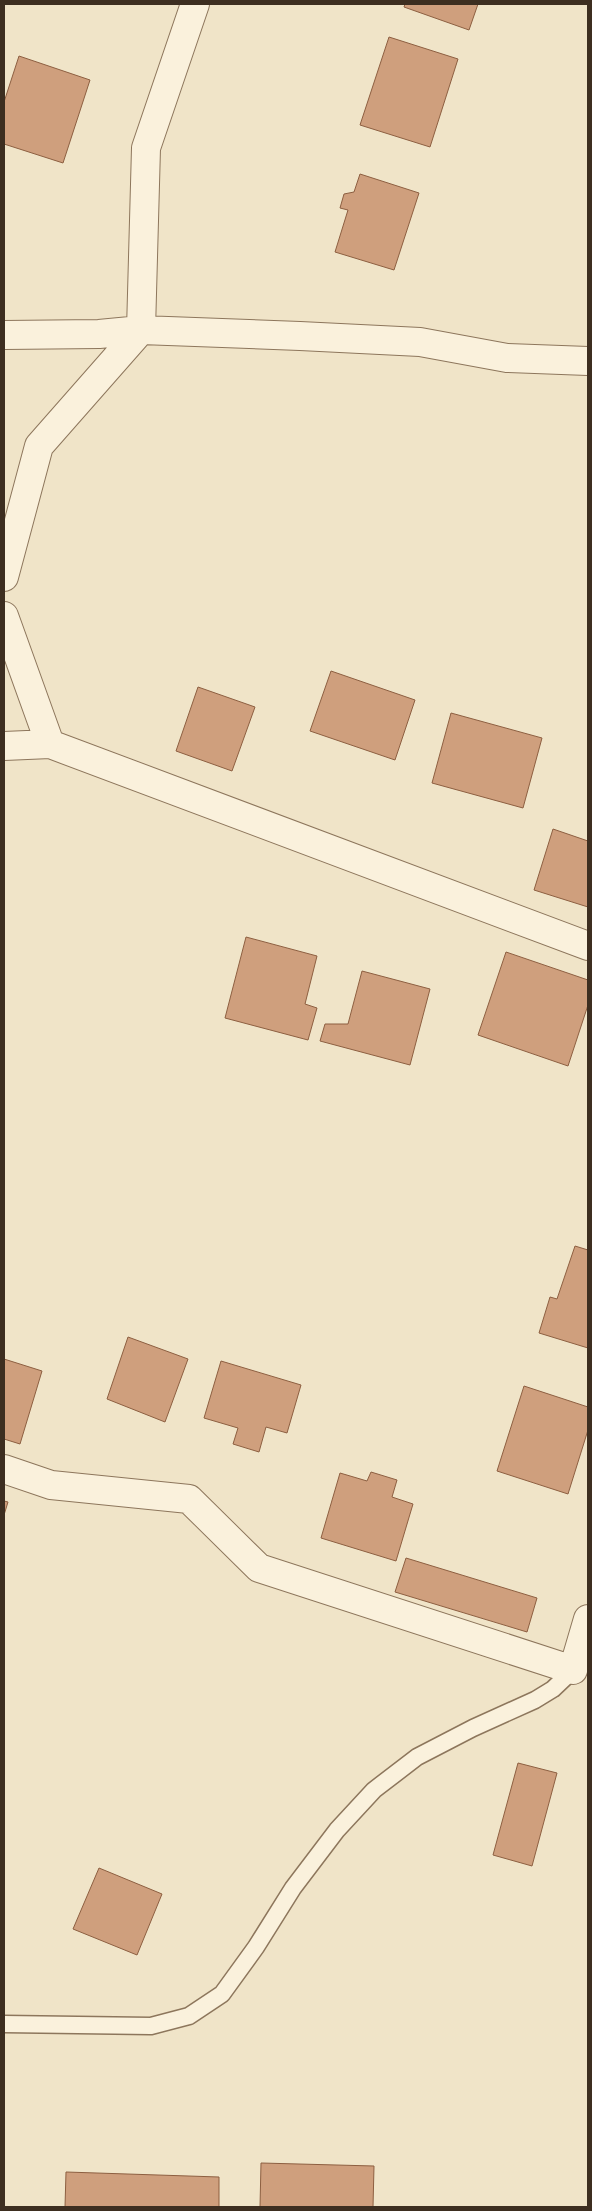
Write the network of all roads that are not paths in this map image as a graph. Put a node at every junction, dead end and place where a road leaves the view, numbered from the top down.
1 (194, 4) edge
2 (141, 330) junction
3 (4, 335) edge
4 (588, 361) edge
5 (4, 577) edge
6 (4, 616) edge
7 (50, 744) junction
8 (4, 746) edge
9 (588, 946) edge
10 (4, 1470) edge
11 (588, 1619) edge
12 (573, 1670) junction
13 (4, 2024) edge

1 - 2 street
2 - 3 street
2 - 4 street
2 - 5 street
6 - 7 street
7 - 8 street
7 - 9 street
10 - 12 street
11 - 12 street
12 - 13 lane

